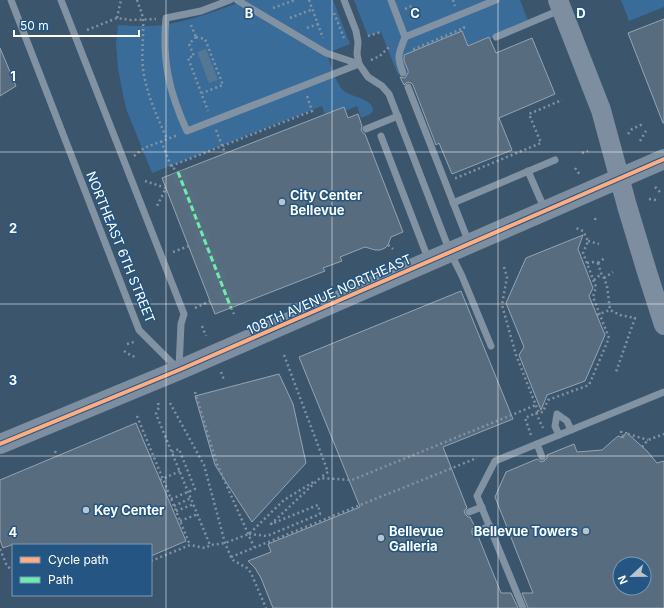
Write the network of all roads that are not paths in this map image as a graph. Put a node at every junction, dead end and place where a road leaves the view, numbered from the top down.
1 (11, 0) edge
2 (61, 0) edge
3 (230, 0) edge
4 (237, 0) edge
5 (344, 0) edge
6 (391, 0) edge
7 (496, 0) edge
8 (560, 4) edge
9 (405, 37) junction
10 (496, 37) dead end
11 (359, 64) junction
12 (403, 73) dead end
13 (408, 87) dead end
14 (398, 116) junction
15 (366, 129) dead end
16 (381, 136) dead end
17 (664, 159) edge
18 (555, 160) dead end
19 (528, 171) junction
20 (619, 178) junction
21 (454, 203) junction
22 (545, 210) junction
23 (469, 243) junction
24 (450, 252) junction
25 (429, 261) junction
26 (664, 325) edge
27 (491, 346) dead end
28 (179, 370) junction
29 (664, 392) edge
30 (571, 430) junction
31 (559, 435) junction
32 (536, 441) junction
33 (0, 444) edge
34 (542, 457) dead end
35 (482, 507) junction
36 (469, 512) dead end
37 (490, 526) junction
38 (476, 532) dead end
39 (523, 608) edge

1 - 28 lane, NORTHEAST 6TH STREET
2 - 28 lane
3 - 11 lane
4 - 11 lane
5 - 11 lane
6 - 9 lane
7 - 9 lane
8 - 10 lane
8 - 20 main road
9 - 12 lane
11 - 14 lane
13 - 21 lane
14 - 15 lane
14 - 24 lane
16 - 25 lane
17 - 20 main road, 108TH AVENUE NORTHEAST
18 - 19 lane
19 - 21 lane
19 - 22 lane
20 - 22 main road, 108TH AVENUE NORTHEAST
20 - 26 main road
21 - 23 lane
22 - 23 main road, 108TH AVENUE NORTHEAST
23 - 24 main road, 108TH AVENUE NORTHEAST
24 - 25 main road, 108TH AVENUE NORTHEAST
24 - 27 lane
25 - 28 main road, 108TH AVENUE NORTHEAST
28 - 33 main road, 108TH AVENUE NORTHEAST
29 - 30 lane
30 - 31 lane
30 - 31 lane
31 - 32 lane
32 - 34 lane
32 - 35 lane
35 - 36 lane
35 - 37 lane
37 - 38 lane
37 - 39 lane

